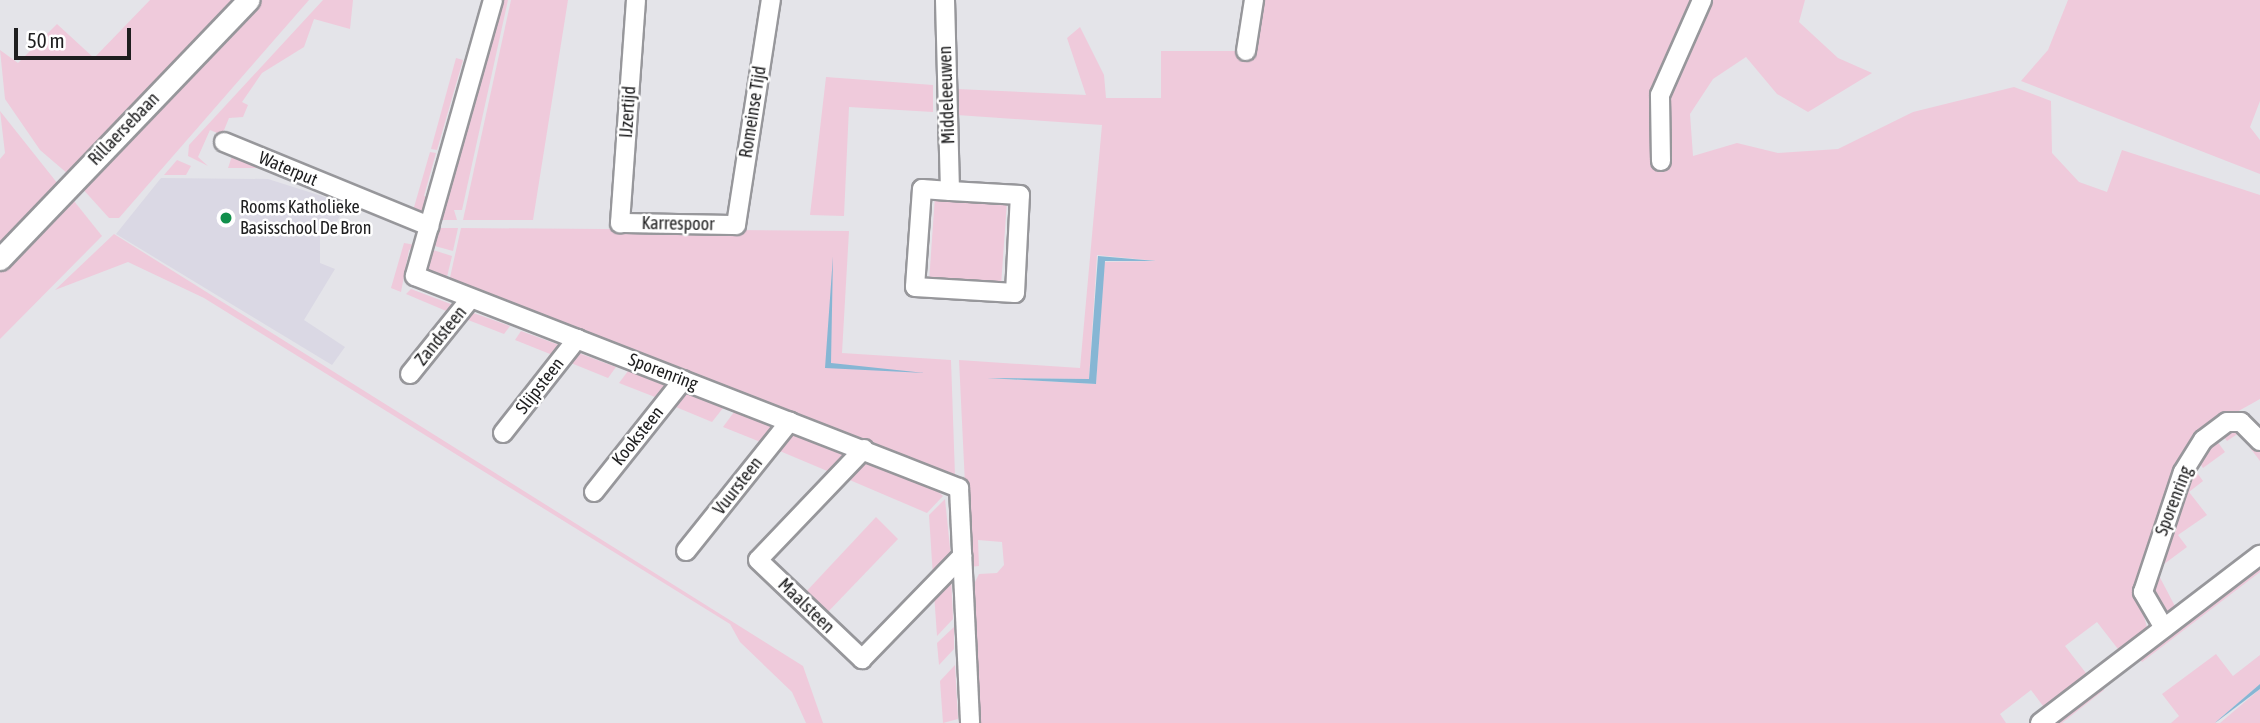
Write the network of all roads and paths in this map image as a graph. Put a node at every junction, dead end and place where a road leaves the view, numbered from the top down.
1 (248, 0) edge
2 (493, 0) edge
3 (636, 0) edge
4 (771, 0) edge
5 (945, 0) edge
6 (1254, 0) edge
7 (1702, 0) edge
8 (1246, 51) dead end
9 (225, 142) dead end
10 (1661, 162) dead end
11 (950, 191) junction
12 (620, 223) joint
13 (736, 225) joint
14 (429, 226) junction
15 (0, 259) edge
16 (471, 298) junction
17 (577, 339) junction
18 (410, 374) dead end
19 (683, 380) junction
20 (790, 421) junction
21 (503, 433) dead end
22 (2260, 440) edge
23 (864, 449) junction
24 (594, 492) dead end
25 (686, 551) dead end
26 (2260, 555) edge
27 (962, 556) junction
28 (2164, 628) junction
29 (970, 723) edge
30 (2040, 723) edge

1 - 15 street, Rillaersebaan
2 - 14 street, Sporenring
3 - 12 street, IJzertijd
4 - 13 street, Romeinse Tijd
5 - 11 street, Middeleeuwen
6 - 8 street
7 - 10 street
9 - 14 street, Waterput
11 - 11 street
12 - 13 street, Karrespoor
14 - 16 street, Sporenring
16 - 17 street, Sporenring
16 - 18 street, Zandsteen
17 - 19 street, Sporenring
17 - 21 street, Slijpsteen
19 - 20 street, Sporenring
19 - 24 street, Kooksteen
20 - 23 street, Sporenring
20 - 25 street, Vuursteen
22 - 28 street, Sporenring
23 - 27 street, Sporenring
23 - 27 street, Maalsteen
26 - 28 street
27 - 29 street, Sporenring
28 - 30 street

